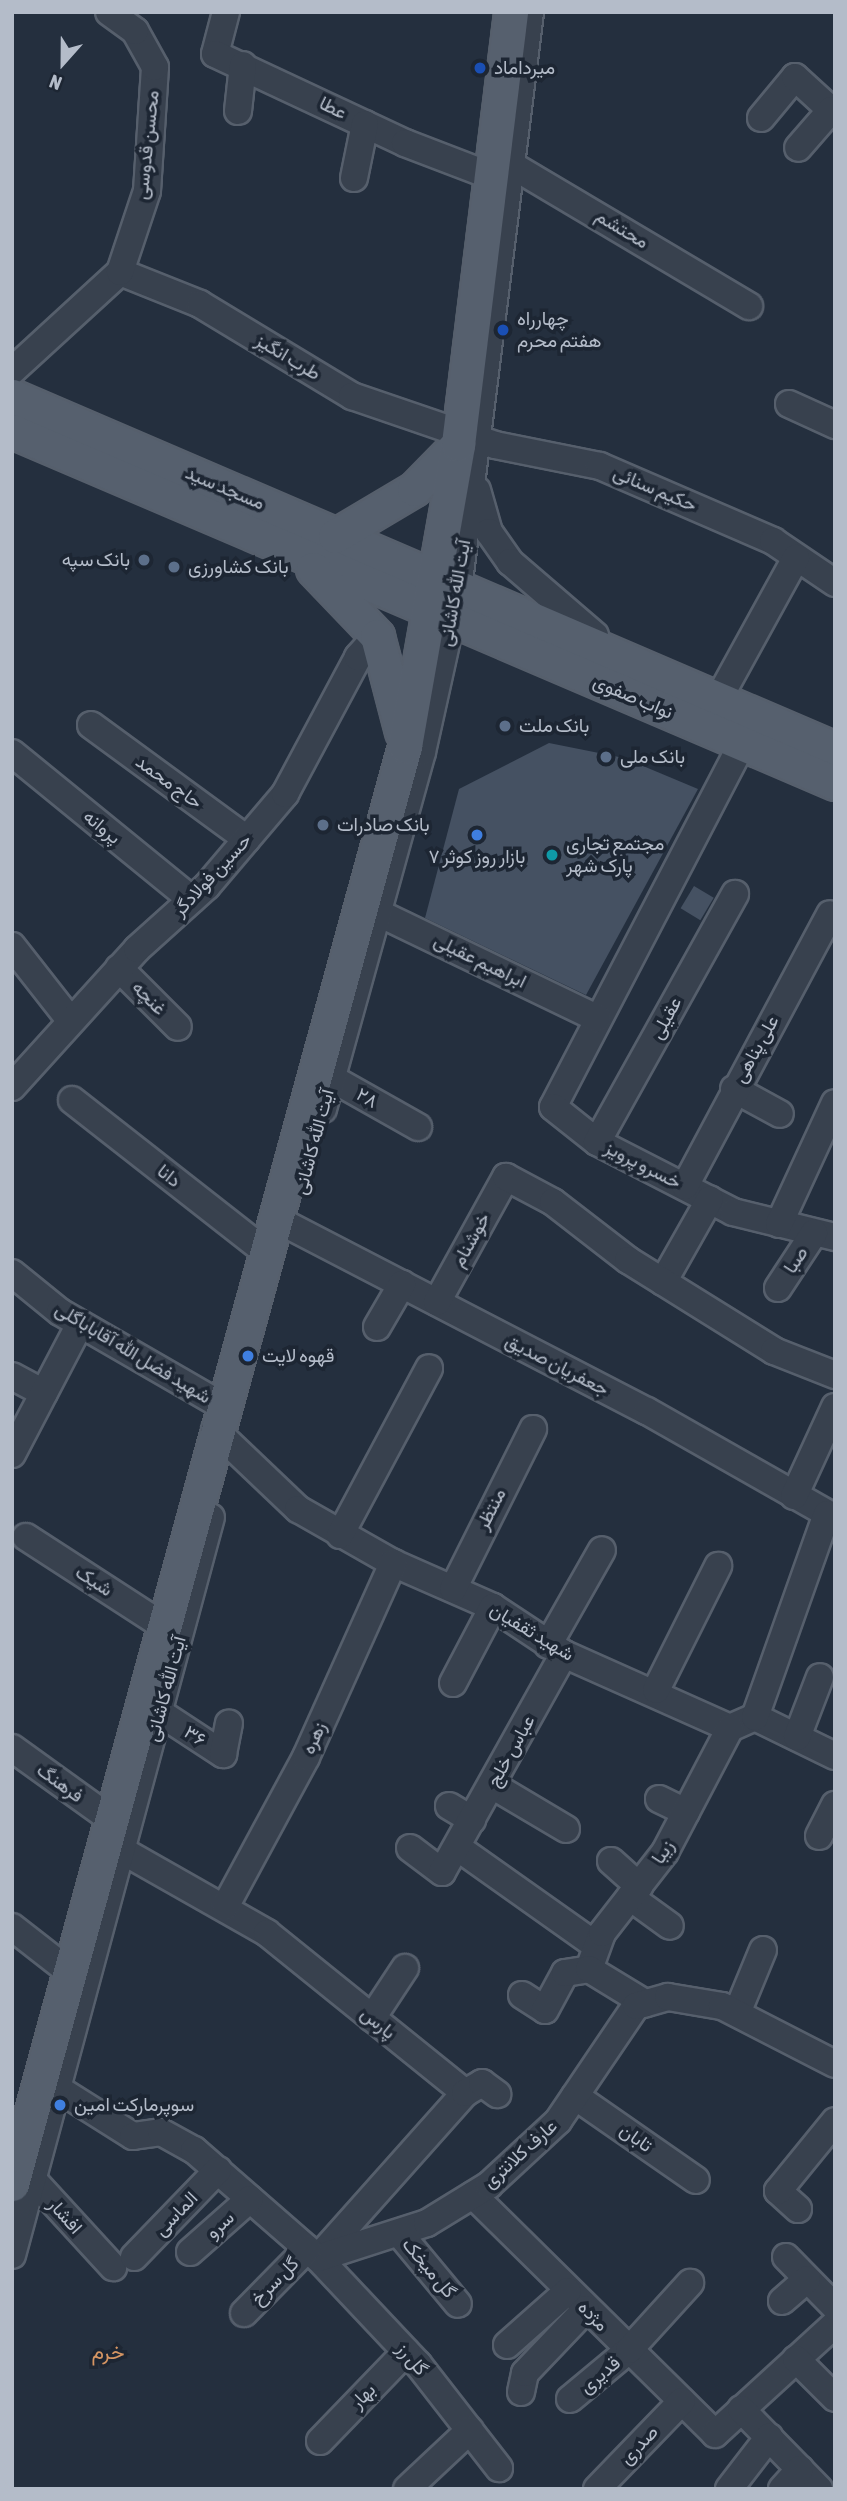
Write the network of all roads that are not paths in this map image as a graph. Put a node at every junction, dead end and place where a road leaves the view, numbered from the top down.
1 (109, 12) edge
2 (226, 12) edge
3 (511, 12) edge
4 (530, 12) edge
5 (243, 65) junction
6 (827, 90) edge
7 (238, 111) dead end
8 (761, 118) dead end
9 (365, 124) junction
10 (798, 148) dead end
11 (499, 165) junction
12 (354, 178) dead end
13 (120, 272) junction
14 (749, 306) dead end
15 (12, 371) edge
16 (12, 396) edge
17 (789, 404) dead end
18 (832, 420) edge
19 (12, 431) edge
20 (465, 438) junction
21 (474, 478) junction
22 (335, 536) junction
23 (299, 556) junction
24 (796, 558) junction
25 (833, 579) edge
26 (448, 585) junction
27 (441, 618) junction
28 (377, 636) junction
29 (634, 663) junction
30 (719, 698) junction
31 (91, 725) dead end
32 (742, 744) junction
33 (405, 746) junction
34 (835, 749) edge
35 (12, 753) edge
36 (835, 783) edge
37 (247, 839) junction
38 (735, 894) dead end
39 (192, 900) junction
40 (371, 909) junction
41 (830, 915) dead end
42 (12, 946) edge
43 (119, 968) junction
44 (597, 1018) junction
45 (70, 1020) junction
46 (178, 1027) dead end
47 (323, 1074) junction
48 (15, 1080) edge
49 (734, 1089) junction
50 (72, 1100) dead end
51 (835, 1102) edge
52 (780, 1114) dead end
53 (418, 1127) dead end
54 (597, 1142) junction
55 (685, 1186) junction
56 (710, 1199) junction
57 (283, 1223) junction
58 (779, 1224) junction
59 (824, 1235) edge
60 (266, 1252) junction
61 (12, 1273) edge
62 (663, 1282) junction
63 (402, 1283) junction
64 (778, 1288) dead end
65 (438, 1302) junction
66 (80, 1324) junction
67 (377, 1327) dead end
68 (429, 1368) dead end
69 (835, 1375) edge
70 (12, 1376) edge
71 (44, 1393) junction
72 (835, 1407) edge
73 (222, 1426) junction
74 (533, 1429) dead end
75 (12, 1454) edge
76 (794, 1496) junction
77 (831, 1516) edge
78 (340, 1535) junction
79 (26, 1537) dead end
80 (602, 1550) dead end
81 (393, 1563) junction
82 (718, 1566) dead end
83 (453, 1589) junction
84 (493, 1607) junction
85 (162, 1625) junction
86 (556, 1650) junction
87 (820, 1677) dead end
88 (453, 1683) dead end
89 (656, 1690) junction
90 (150, 1707) junction
91 (754, 1717) junction
92 (229, 1724) dead end
93 (730, 1728) junction
94 (797, 1737) junction
95 (12, 1748) edge
96 (835, 1756) edge
97 (492, 1785) junction
98 (659, 1799) dead end
99 (835, 1805) edge
100 (449, 1806) dead end
101 (686, 1812) junction
102 (472, 1820) junction
103 (566, 1829) dead end
104 (110, 1835) junction
105 (819, 1836) dead end
106 (457, 1847) junction
107 (410, 1848) dead end
108 (611, 1861) dead end
109 (635, 1891) junction
110 (225, 1907) junction
111 (670, 1926) dead end
112 (12, 1927) edge
113 (763, 1950) dead end
114 (593, 1958) junction
115 (405, 1968) dead end
116 (68, 1970) junction
117 (523, 1996) dead end
118 (645, 2003) junction
119 (737, 2013) junction
120 (373, 2018) junction
121 (835, 2064) edge
122 (48, 2083) junction
123 (466, 2093) junction
124 (497, 2094) dead end
125 (575, 2096) junction
126 (835, 2121) edge
127 (20, 2162) edge
128 (218, 2170) junction
129 (696, 2180) dead end
130 (473, 2195) junction
131 (250, 2199) junction
132 (799, 2208) dead end
133 (399, 2233) junction
134 (190, 2252) dead end
135 (312, 2253) junction
136 (12, 2255) edge
137 (786, 2257) dead end
138 (124, 2262) joint
139 (807, 2279) junction
140 (690, 2283) dead end
141 (577, 2300) junction
142 (782, 2301) dead end
143 (458, 2304) dead end
144 (835, 2307) edge
145 (244, 2313) dead end
146 (835, 2324) edge
147 (507, 2345) dead end
148 (629, 2350) junction
149 (407, 2352) junction
150 (796, 2359) junction
151 (521, 2392) dead end
152 (835, 2398) edge
153 (570, 2399) dead end
154 (682, 2402) junction
155 (741, 2409) junction
156 (470, 2430) junction
157 (769, 2437) junction
158 (320, 2441) dead end
159 (499, 2468) dead end
160 (800, 2469) junction
161 (407, 2489) edge
162 (597, 2489) edge
163 (729, 2489) edge
164 (782, 2489) edge
165 (820, 2489) edge

1 - 13 street, محسن قدوسی
2 - 5 street, عطا
3 - 11 main road, آیت الله کاشانی
4 - 11 street, آیت الله کاشانی
5 - 7 street
5 - 9 street, عطا
6 - 8 street
6 - 10 street
9 - 11 street, عطا
9 - 12 street
11 - 14 street, محتشم
11 - 20 main road, آیت الله کاشانی
13 - 15 street, محسن قدوسی
13 - 20 street, طرب انگیز
16 - 22 main road, مسجد سید
17 - 18 street
19 - 23 main road, مسجد سید
20 - 21 street, آیت الله کاشانی
20 - 22 main road
20 - 24 street, حکیم سنائی
20 - 26 main road, آیت الله کاشانی
21 - 26 street, آیت الله کاشانی
21 - 29 street
22 - 26 main road, مسجد سید
23 - 27 main road, مسجد سید
23 - 28 main road
24 - 25 street, حکیم سنائی
24 - 30 street
26 - 27 main road, آیت الله کاشانی
26 - 29 main road, نواب صفوی
27 - 32 main road, نواب صفوی
27 - 33 main road, آیت الله کاشانی
27 - 40 street, آیت الله کاشانی
28 - 33 main road
28 - 37 street, حسین فولادگر
29 - 30 main road, نواب صفوی
30 - 34 main road, نواب صفوی
31 - 37 street, حاج محمد
32 - 36 main road, نواب صفوی
32 - 44 street
33 - 40 main road, آیت الله کاشانی
35 - 39 street, پروانه
37 - 39 street, حسین فولادگر
38 - 54 street, عقیلی
39 - 43 street, حسین فولادگر
40 - 44 street, ابراهیم عقیلی
40 - 47 main road, آیت الله کاشانی
41 - 49 street, علی پناهی
42 - 45 street
43 - 45 street, حسین فولادگر
43 - 46 street, غنچه
44 - 54 street, خسرو پرویز
45 - 48 street, حسین فولادگر
47 - 53 street, ۲۸
47 - 57 main road, آیت الله کاشانی
49 - 52 street
49 - 55 street, علی پناهی
50 - 60 street, دانا
51 - 58 street
54 - 55 street, خسرو پرویز
55 - 56 street, خسرو پرویز
56 - 58 street, خسرو پرویز
56 - 62 street
57 - 60 main road, آیت الله کاشانی
57 - 63 street, جعفریان صدیق
57 - 73 street, آیت الله کاشانی
58 - 59 street, خسرو پرویز
59 - 64 street, صبا
60 - 73 main road, آیت الله کاشانی
61 - 66 street, شهید فضل الله آقاباباگلی
62 - 65 street, خوشنام
62 - 69 street
63 - 65 street, جعفریان صدیق
63 - 67 street
65 - 76 street, جعفریان صدیق
66 - 71 street
66 - 73 street, شهید فضل الله آقاباباگلی
68 - 78 street
70 - 71 street
71 - 75 street
72 - 76 street
73 - 78 street, شهید ثقفیان
73 - 85 main road, آیت الله کاشانی
73 - 90 street, آیت الله کاشانی
74 - 83 street, منتظر
76 - 77 street, جعفریان صدیق
77 - 91 street
78 - 81 street, شهید ثقفیان
79 - 85 street, شیک
80 - 86 street, عباس خلج
81 - 83 street, شهید ثقفیان
81 - 110 street, زهره
82 - 89 street
83 - 84 street, شهید ثقفیان
84 - 86 street, شهید ثقفیان
84 - 88 street
85 - 90 main road, آیت الله کاشانی
86 - 89 street, شهید ثقفیان
86 - 97 street, عباس خلج
87 - 94 street
89 - 93 street, شهید ثقفیان
90 - 92 street, ۳۶
90 - 104 main road, آیت الله کاشانی
91 - 93 street
91 - 94 street
93 - 101 street, زیبا
94 - 96 street
95 - 104 street, فرهنگ
97 - 102 street, عباس خلج
97 - 103 street
98 - 101 street
99 - 105 street
100 - 102 street
101 - 109 street, زیبا
102 - 106 street, عباس خلج
104 - 110 street, پارس
104 - 116 main road, آیت الله کاشانی
104 - 122 street, آیت الله کاشانی
106 - 107 street, عباس خلج
106 - 114 street
108 - 109 street
109 - 111 street
109 - 114 street, زیبا
110 - 120 street, پارس
112 - 116 street
113 - 119 street
114 - 117 street
114 - 118 street
115 - 120 street
116 - 122 main road, آیت الله کاشانی
118 - 119 street
118 - 125 street, عارف کلانتری
119 - 121 street
120 - 123 street, پارس
122 - 127 main road, آیت الله کاشانی
122 - 128 street
123 - 124 street
123 - 135 street
125 - 129 street, تابان
125 - 130 street, عارف کلانتری
126 - 132 street
127 - 136 street, آیت الله کاشانی
127 - 138 street, افشار
128 - 131 street
128 - 138 street, الماسی
130 - 133 street, عارف کلانتری
130 - 141 street, مژده
131 - 134 street, سرو
131 - 135 street
133 - 135 street, عارف کلانتری
133 - 143 street, گل میخک
135 - 145 street, گل سرخ
135 - 149 street, گل رز
137 - 139 street
139 - 142 street
139 - 144 street
140 - 148 street, قدیری
141 - 147 street
141 - 148 street, مژده
141 - 151 street
146 - 150 street
148 - 153 street, قدیری
148 - 154 street, مژده
149 - 156 street, گل رز
149 - 158 street, بهار
150 - 152 street
150 - 155 street
154 - 155 street, مژده
154 - 162 street, صدری
155 - 157 street
156 - 159 street, گل رز
156 - 161 street
157 - 160 street
157 - 163 street
160 - 164 street
160 - 165 street

